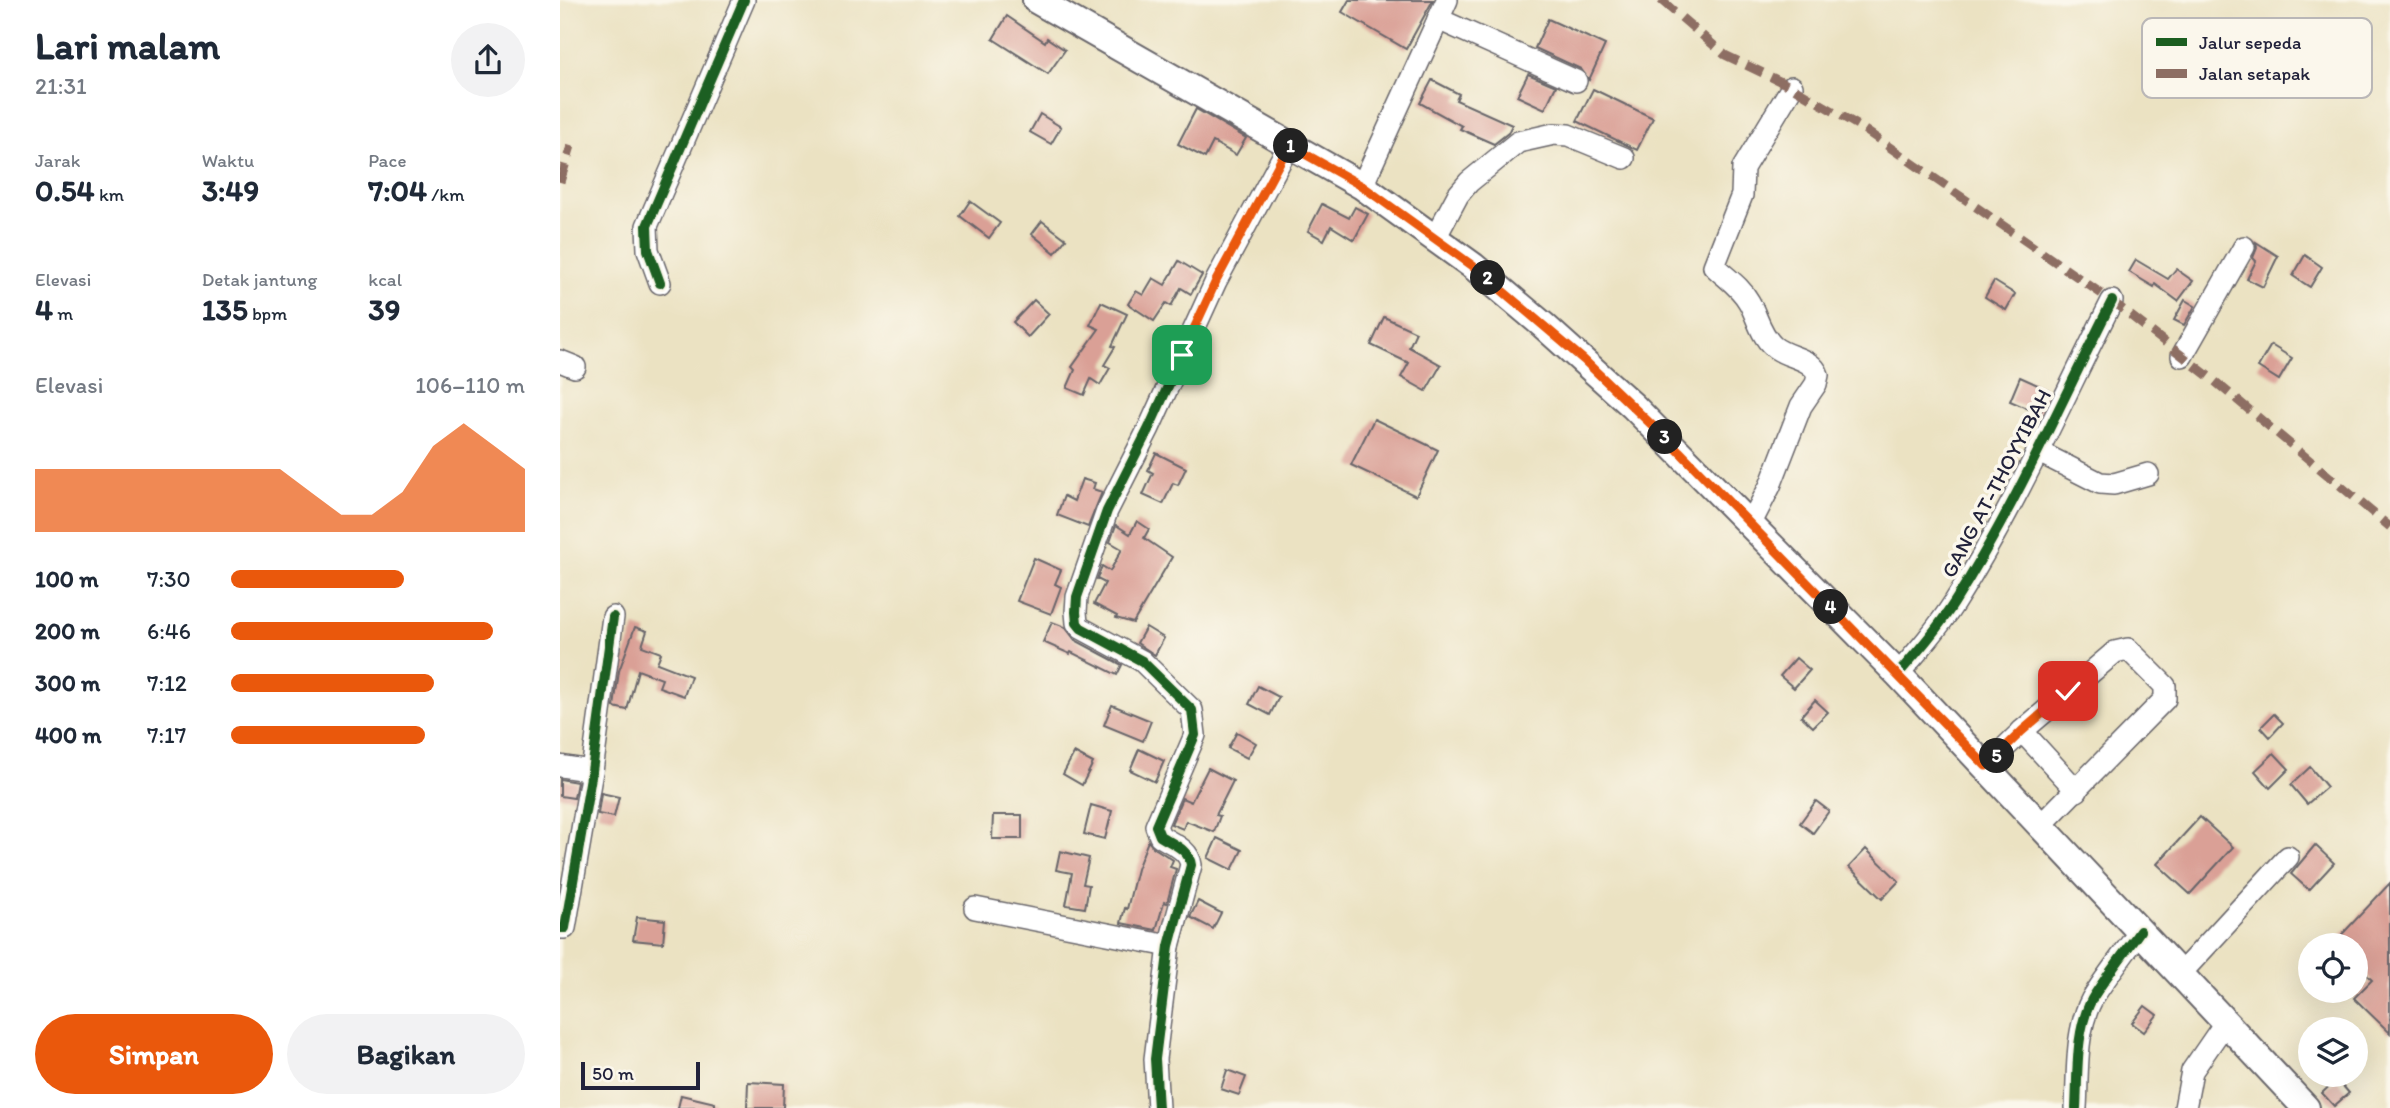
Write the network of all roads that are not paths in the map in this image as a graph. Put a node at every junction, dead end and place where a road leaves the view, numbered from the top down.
1 (744, 0) edge
2 (1036, 0) edge
3 (1442, 9) edge
4 (1576, 81) dead end
5 (1792, 88) dead end
6 (1289, 145) junction
7 (1624, 158) dead end
8 (1362, 186) junction
9 (1435, 238) junction
10 (2244, 247) dead end
11 (660, 283) dead end
12 (2112, 301) dead end
13 (2182, 356) dead end
14 (2037, 451) junction
15 (2148, 474) dead end
16 (1750, 525) junction
17 (613, 617) dead end
18 (1898, 674) junction
19 (2022, 731) junction
20 (560, 766) edge
21 (1986, 766) junction
22 (592, 771) junction
23 (2077, 791) junction
24 (2041, 825) junction
25 (2288, 857) dead end
26 (975, 908) dead end
27 (560, 928) edge
28 (2140, 931) junction
29 (1169, 946) junction
30 (2180, 974) junction
31 (2225, 1023) junction
32 (1158, 1108) edge
33 (2076, 1108) edge
34 (2185, 1108) edge
35 (2306, 1108) edge

1 - 11 street
2 - 6 main road
3 - 4 street
3 - 8 street
5 - 16 street
6 - 8 main road
6 - 29 street
7 - 9 street
8 - 9 main road
9 - 16 main road
10 - 13 street
12 - 14 street, GANG AT-THOYYIBAH
14 - 15 street
14 - 18 street, GANG AT-THOYYIBAH
16 - 18 main road
17 - 22 street
18 - 21 main road
19 - 21 street
19 - 23 street
19 - 23 street
20 - 22 street
21 - 24 main road
22 - 27 street
23 - 24 street
24 - 28 main road
25 - 30 street
26 - 29 street
28 - 30 main road
28 - 33 street
29 - 32 street
30 - 31 main road
31 - 34 street
31 - 35 main road

